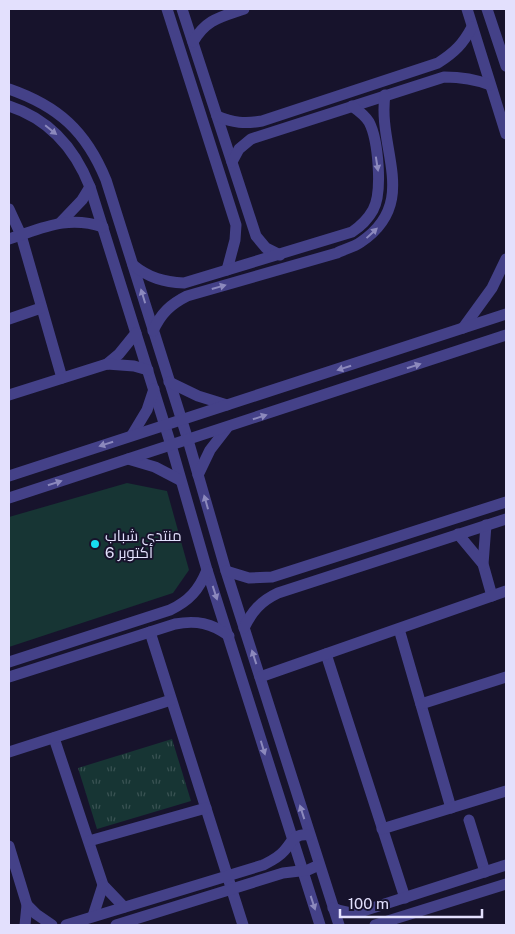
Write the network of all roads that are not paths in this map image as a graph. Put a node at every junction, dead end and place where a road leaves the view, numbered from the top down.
1 (167, 9) edge
2 (182, 9) edge
3 (244, 9) edge
4 (467, 9) edge
5 (487, 9) edge
6 (221, 12) edge
7 (472, 27) junction
8 (193, 42) junction
9 (438, 63) junction
10 (506, 66) edge
11 (444, 77) junction
12 (490, 85) junction
13 (9, 89) edge
14 (385, 96) junction
15 (9, 106) edge
16 (352, 106) junction
17 (217, 116) junction
18 (262, 121) junction
19 (265, 134) junction
20 (506, 134) edge
21 (387, 140) junction
22 (374, 142) junction
23 (232, 162) junction
24 (90, 187) junction
25 (9, 209) edge
26 (61, 222) junction
27 (251, 222) junction
28 (236, 225) junction
29 (103, 227) junction
30 (20, 235) junction
31 (9, 239) edge
32 (280, 255) junction
33 (506, 258) edge
34 (133, 265) junction
35 (227, 270) junction
36 (184, 283) junction
37 (188, 296) junction
38 (41, 308) junction
39 (506, 314) edge
40 (9, 319) edge
41 (463, 328) junction
42 (154, 331) junction
43 (136, 333) junction
44 (506, 336) edge
45 (107, 364) junction
46 (148, 370) junction
47 (62, 378) junction
48 (170, 382) junction
49 (154, 389) junction
50 (9, 395) edge
51 (229, 405) junction
52 (182, 420) junction
53 (165, 426) junction
54 (227, 427) junction
55 (132, 435) junction
56 (188, 440) junction
57 (171, 445) junction
58 (128, 459) junction
59 (198, 475) junction
60 (9, 476) edge
61 (180, 480) junction
62 (9, 498) edge
63 (506, 502) edge
64 (506, 519) edge
65 (486, 525) junction
66 (458, 534) junction
67 (482, 564) junction
68 (207, 570) junction
69 (226, 571) junction
70 (272, 577) junction
71 (506, 591) edge
72 (278, 593) junction
73 (492, 596) junction
74 (244, 628) junction
75 (399, 629) junction
76 (150, 632) junction
77 (229, 636) junction
78 (326, 654) junction
79 (9, 662) edge
80 (506, 676) edge
81 (260, 677) junction
82 (9, 678) edge
83 (171, 700) junction
84 (421, 704) junction
85 (54, 738) junction
86 (9, 752) edge
87 (506, 791) edge
88 (206, 808) junction
89 (451, 808) junction
90 (469, 820) dead end
91 (382, 829) junction
92 (309, 835) junction
93 (292, 839) junction
94 (88, 841) junction
95 (9, 846) edge
96 (506, 865) edge
97 (319, 866) junction
98 (12, 868) edge
99 (302, 871) junction
100 (485, 872) junction
101 (228, 876) junction
102 (506, 884) edge
103 (103, 885) junction
104 (232, 889) junction
105 (405, 898) junction
106 (27, 905) junction
107 (124, 907) junction
108 (333, 908) junction
109 (363, 911) junction
110 (93, 916) junction
111 (25, 925) edge
112 (52, 925) edge
113 (66, 925) edge
114 (116, 925) edge
115 (243, 925) edge
116 (320, 925) edge
117 (339, 925) edge
118 (369, 925) edge
119 (376, 925) edge

1 - 28 street
2 - 8 street
3 - 6 street
4 - 7 street
5 - 10 street
6 - 8 street
7 - 9 street
7 - 12 street
8 - 17 street
9 - 11 street
9 - 18 street
11 - 12 street
11 - 14 street
12 - 20 street
13 - 34 street
14 - 16 street
14 - 21 street
15 -> 24 street
16 - 19 street
16 - 22 street
17 - 18 street
17 - 23 street
18 - 19 street
19 - 23 street
21 - 22 street
37 -> 21 street
22 -> 32 street
23 - 27 street
24 - 26 street
24 - 29 street
25 - 30 street
26 - 29 street
26 - 30 street
27 - 28 street
27 - 32 street
28 - 35 street
29 - 43 street
30 - 31 street
30 - 38 street
32 - 35 street
33 - 41 street
34 - 36 street
42 -> 34 street
35 - 36 street
36 - 37 street
37 - 42 street
38 - 40 street
38 - 47 street
39 - 41 street
41 -> 51 street
42 - 48 street
43 - 45 street
43 - 46 street
54 -> 44 street
45 - 46 street
45 - 47 street
46 - 49 street
47 - 50 street
48 - 51 street
48 - 52 street
49 - 53 street
49 - 55 street
51 - 52 street
52 - 53 street
52 - 56 street
53 - 55 street
53 - 57 street
54 - 56 street
54 - 59 street
55 -> 60 street
56 - 57 street
56 - 59 street
57 - 58 street
57 - 61 street
58 - 61 street
62 -> 58 street
69 -> 59 street
61 - 68 street
63 - 70 street
64 - 65 street
65 - 66 street
65 - 67 street
66 - 67 street
66 - 72 street
67 - 73 street
68 -> 77 street
68 - 79 street
69 - 70 street
69 - 74 street
70 - 72 street
71 - 73 street
72 - 74 street
73 - 75 street
81 -> 74 street
75 - 78 street
75 - 84 street
76 - 77 street
76 - 82 street
76 - 83 street
77 -> 93 street
78 - 81 street
78 - 91 street
80 - 84 street
92 -> 81 street
83 - 85 street
83 - 88 street
84 - 89 street
85 - 86 street
85 - 94 street
87 - 89 street
88 - 94 street
88 - 101 street
89 - 91 street
90 - 100 street
91 - 105 street
92 - 93 street
92 - 97 street
93 - 99 street
93 - 101 street
94 - 103 street
95 - 98 street
96 - 100 street
97 - 99 street
97 - 108 street
98 - 106 street
99 - 104 street
99 -> 116 street
100 - 105 street
101 - 104 street
101 - 107 street
102 - 119 street
103 - 107 street
103 - 110 street
104 - 114 street
104 - 115 street
105 - 109 street
106 - 111 street
106 - 112 street
107 - 110 street
108 - 109 street
108 - 117 street
109 - 118 street
110 - 113 street

